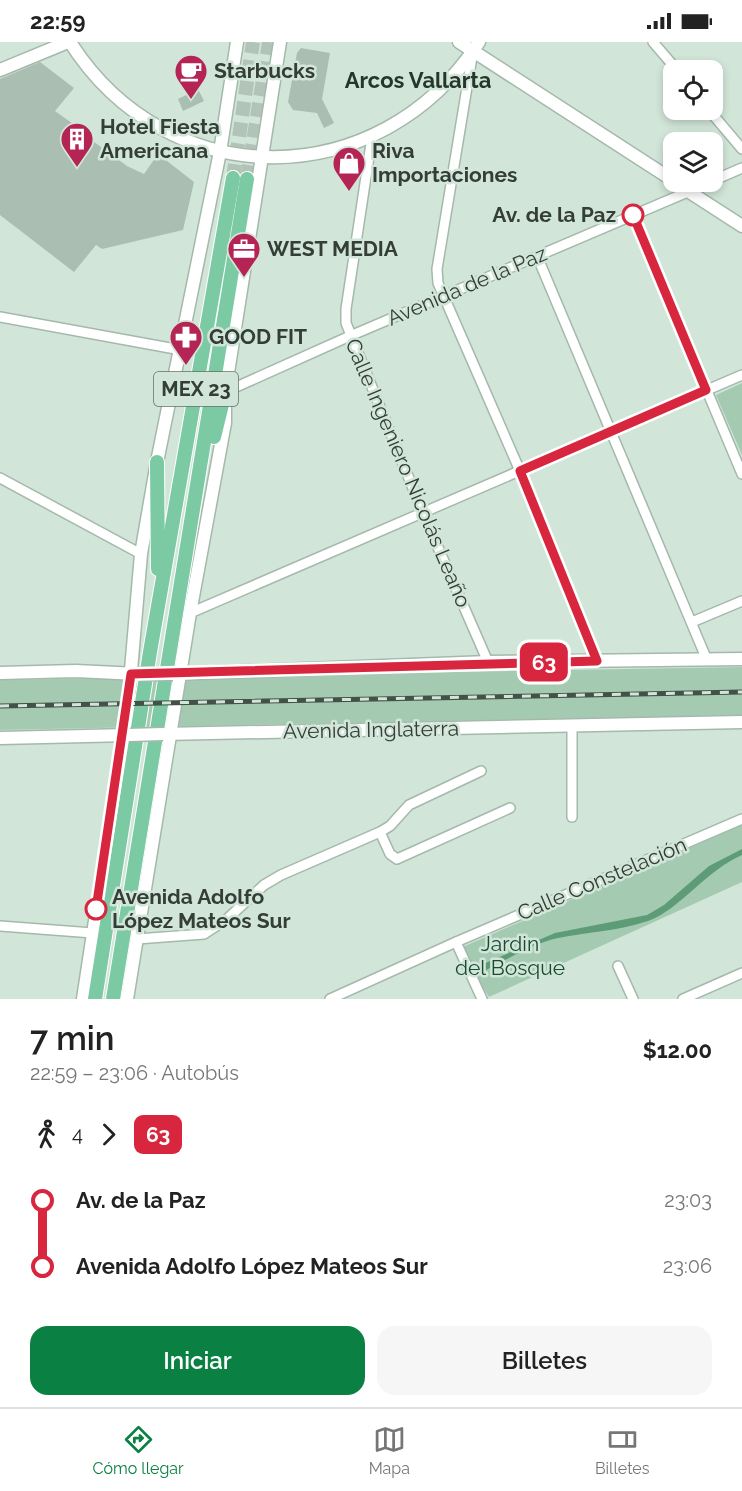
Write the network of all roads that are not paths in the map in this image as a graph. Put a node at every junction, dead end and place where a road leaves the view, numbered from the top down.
1 (69, 42) edge
2 (237, 42) edge
3 (280, 42) edge
4 (459, 42) edge
5 (653, 42) edge
6 (476, 46) edge
7 (668, 60) edge
8 (0, 70) edge
9 (717, 120) edge
10 (372, 137) junction
11 (742, 149) edge
12 (220, 152) junction
13 (261, 157) junction
14 (742, 168) edge
15 (663, 174) edge
16 (723, 176) edge
17 (687, 192) edge
18 (691, 192) edge
19 (633, 215) junction
20 (742, 226) edge
21 (537, 256) junction
22 (444, 296) junction
23 (0, 317) edge
24 (350, 336) junction
25 (181, 350) junction
26 (742, 375) edge
27 (706, 390) junction
28 (225, 392) junction
29 (611, 432) junction
30 (157, 462) junction
31 (520, 471) junction
32 (742, 474) edge
33 (0, 478) edge
34 (423, 513) junction
35 (141, 554) junction
36 (183, 580) junction
37 (159, 601) junction
38 (742, 601) edge
39 (190, 613) junction
40 (692, 622) junction
41 (742, 659) edge
42 (707, 660) junction
43 (597, 661) junction
44 (488, 662) junction
45 (0, 673) edge
46 (135, 674) junction
47 (177, 674) junction
48 (742, 722) edge
49 (572, 726) junction
50 (166, 734) junction
51 (126, 736) junction
52 (0, 738) edge
53 (481, 771) dead end
54 (510, 808) dead end
55 (572, 817) dead end
56 (742, 819) edge
57 (380, 832) junction
58 (0, 926) edge
59 (93, 933) junction
60 (137, 939) junction
61 (456, 942) junction
62 (618, 966) dead end
63 (742, 973) edge
64 (82, 999) edge
65 (96, 999) edge
66 (113, 999) edge
67 (127, 999) edge
68 (330, 999) edge
69 (483, 999) edge
70 (633, 999) edge
71 (683, 999) edge

1 - 8 main road
1 - 12 main road
2 - 12 main road
3 - 13 main road
4 - 6 main road
5 - 7 street
6 - 10 main road
6 - 15 main road
6 - 22 street
9 - 11 street
10 - 13 main road
10 - 24 street, Calle Ingeniero Nicolás Leaño
12 - 13 main road
12 - 25 main road
13 - 28 main road
14 - 16 street, Avenida de la Paz
17 - 19 street, Avenida de la Paz
18 - 20 main road
19 - 21 street, Avenida de la Paz
19 - 27 street
21 - 22 street, Avenida de la Paz
21 - 29 street
22 - 24 street, Avenida de la Paz
22 - 31 street
23 - 25 street
24 - 28 street, Avenida de la Paz
24 - 34 street, Calle Ingeniero Nicolás Leaño
25 - 30 main road
26 - 27 street
27 - 29 street
27 - 32 street
28 - 36 main road
28 - 39 main road
29 - 31 street
29 - 40 street
30 - 35 main road
30 - 37 main road
31 - 34 street
31 - 43 street
33 - 35 street
34 - 39 street
34 - 44 street, Calle Ingeniero Nicolás Leaño
35 - 46 main road
36 - 37 main road, MEX 23
36 - 66 main road, MEX 23
37 - 65 main road, MEX 23
38 - 40 street
39 - 47 main road
40 - 42 street
41 - 42 main road
42 - 43 main road
43 - 44 main road
44 - 47 main road
45 - 46 main road
46 - 47 main road, bridge
46 - 51 main road
47 - 50 main road
48 - 49 main road, Avenida Inglaterra
49 - 50 main road, Avenida Inglaterra
49 - 55 street
50 - 51 main road, Avenida Inglaterra, bridge
50 - 60 main road
51 - 52 main road, Avenida Inglaterra
51 - 59 main road
53 - 57 street
54 - 57 street
56 - 61 street, Calle Constelación
57 - 60 street
58 - 59 street
59 - 64 main road
60 - 67 main road
61 - 68 street, Calle Constelación
61 - 69 street
62 - 70 street
63 - 71 street

